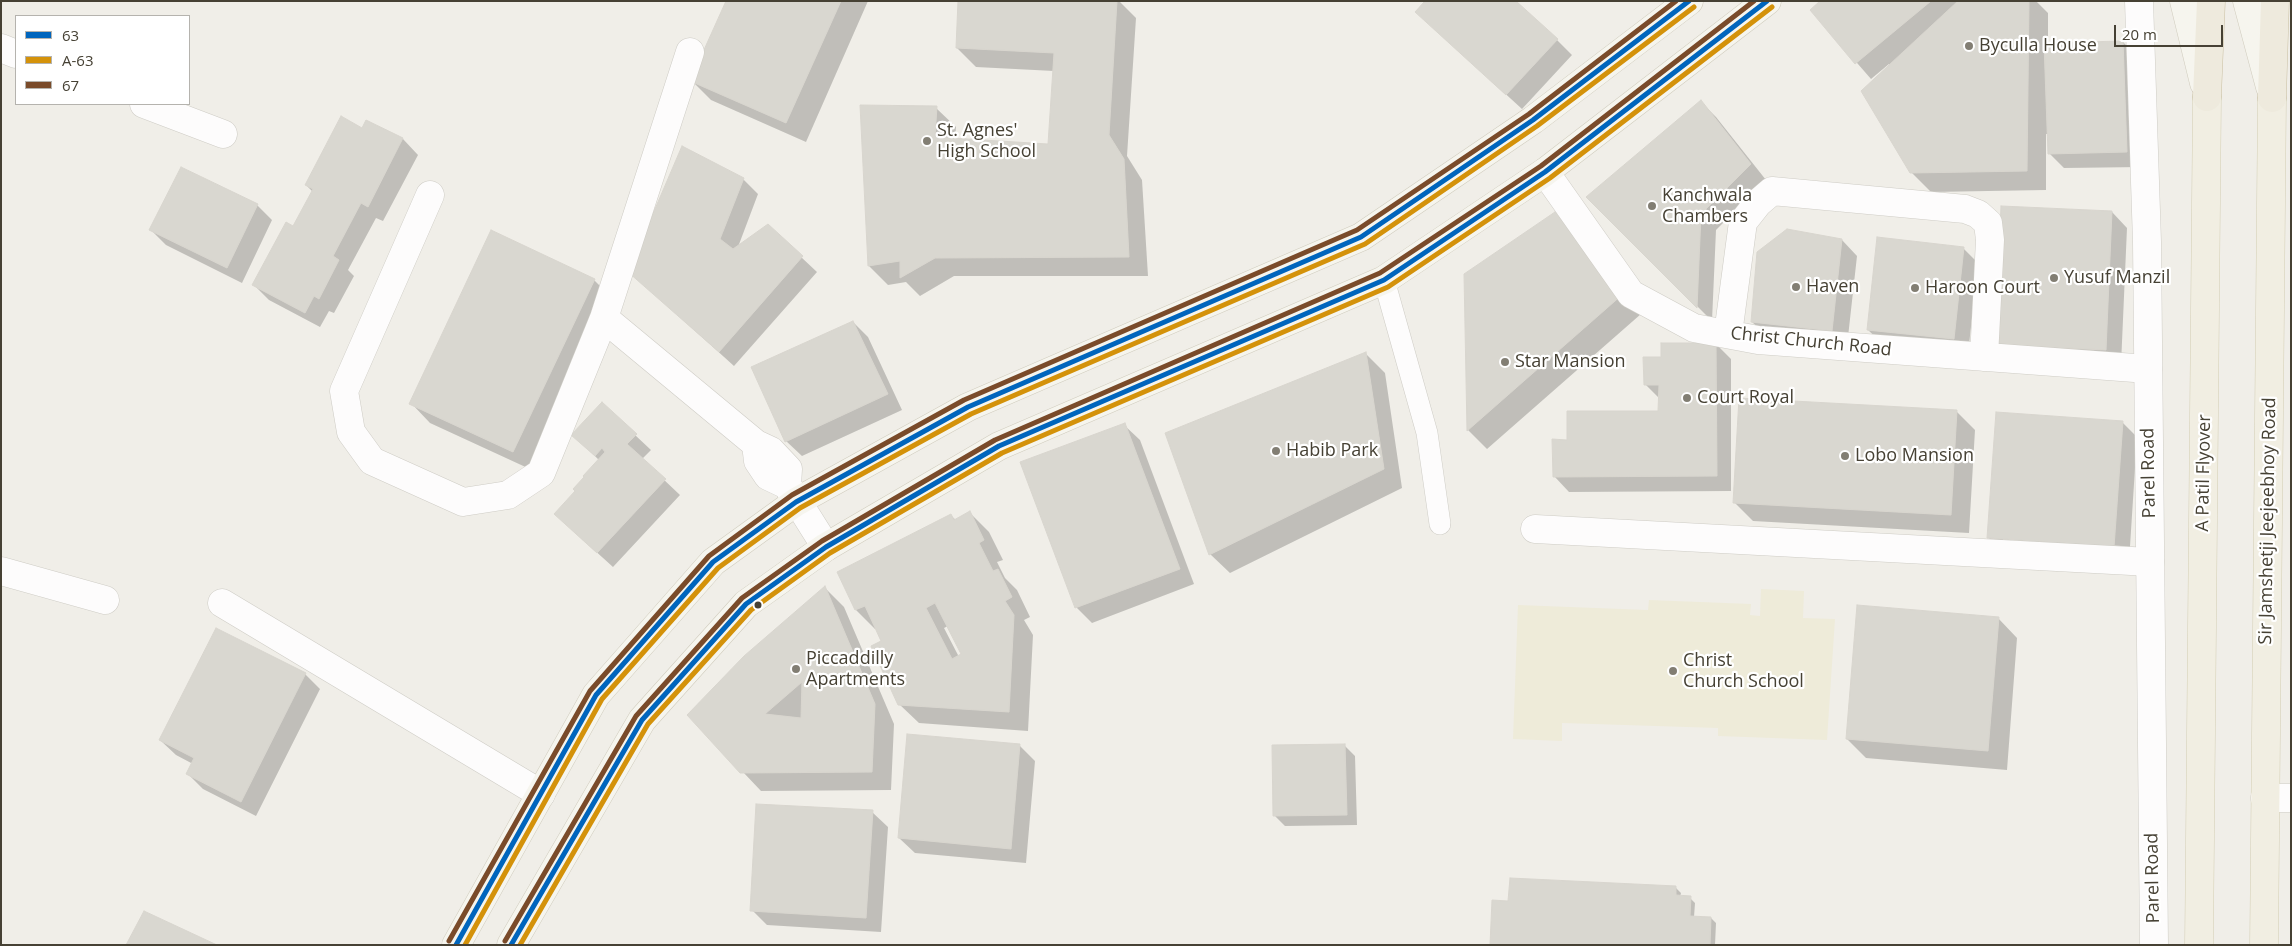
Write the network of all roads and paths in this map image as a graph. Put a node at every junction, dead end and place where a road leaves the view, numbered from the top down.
1 (1690, 1) edge
2 (1767, 1) edge
3 (2139, 1) edge
4 (2184, 1) edge
5 (2211, 1) edge
6 (2247, 1) edge
7 (2275, 1) edge
8 (1, 48) edge
9 (690, 52) dead end
10 (15, 54) edge
11 (2208, 97) junction
12 (2272, 98) junction
13 (147, 105) edge
14 (223, 134) dead end
15 (1546, 172) junction
16 (430, 196) dead end
17 (1384, 280) junction
18 (604, 318) junction
19 (1728, 334) junction
20 (1984, 357) junction
21 (2148, 369) junction
22 (791, 494) junction
23 (1440, 524) dead end
24 (1535, 529) dead end
25 (826, 547) junction
26 (2150, 562) junction
27 (1, 571) edge
28 (105, 600) dead end
29 (222, 603) dead end
30 (540, 794) junction
31 (2278, 798) edge
32 (456, 945) edge
33 (512, 945) edge
34 (2154, 945) edge
35 (2199, 945) edge
36 (2264, 945) edge

1 - 22 main road
2 - 15 main road
3 - 21 street, Parel Road
4 - 11 main road
5 - 11 highway, A Patil Flyover
6 - 12 main road
7 - 12 highway
8 - 10 street
9 - 18 street
11 - 35 main road, A Patil Flyover
12 - 31 main road, Sir Jamshetji Jeejeebhoy Road
13 - 14 street
15 - 17 main road
15 - 19 street, Christ Church Road
16 - 18 street
17 - 23 lane
17 - 25 main road
18 - 22 street
19 - 20 street, Christ Church Road
19 - 20 street
20 - 21 street, Christ Church Road
21 - 26 street, Parel Road
22 - 25 street
22 - 30 main road
24 - 26 street
25 - 33 main road
26 - 34 street, Parel Road
27 - 28 street
29 - 30 street
30 - 32 main road
31 - 36 main road, Sir Jamshetji Jeejeebhoy Road

